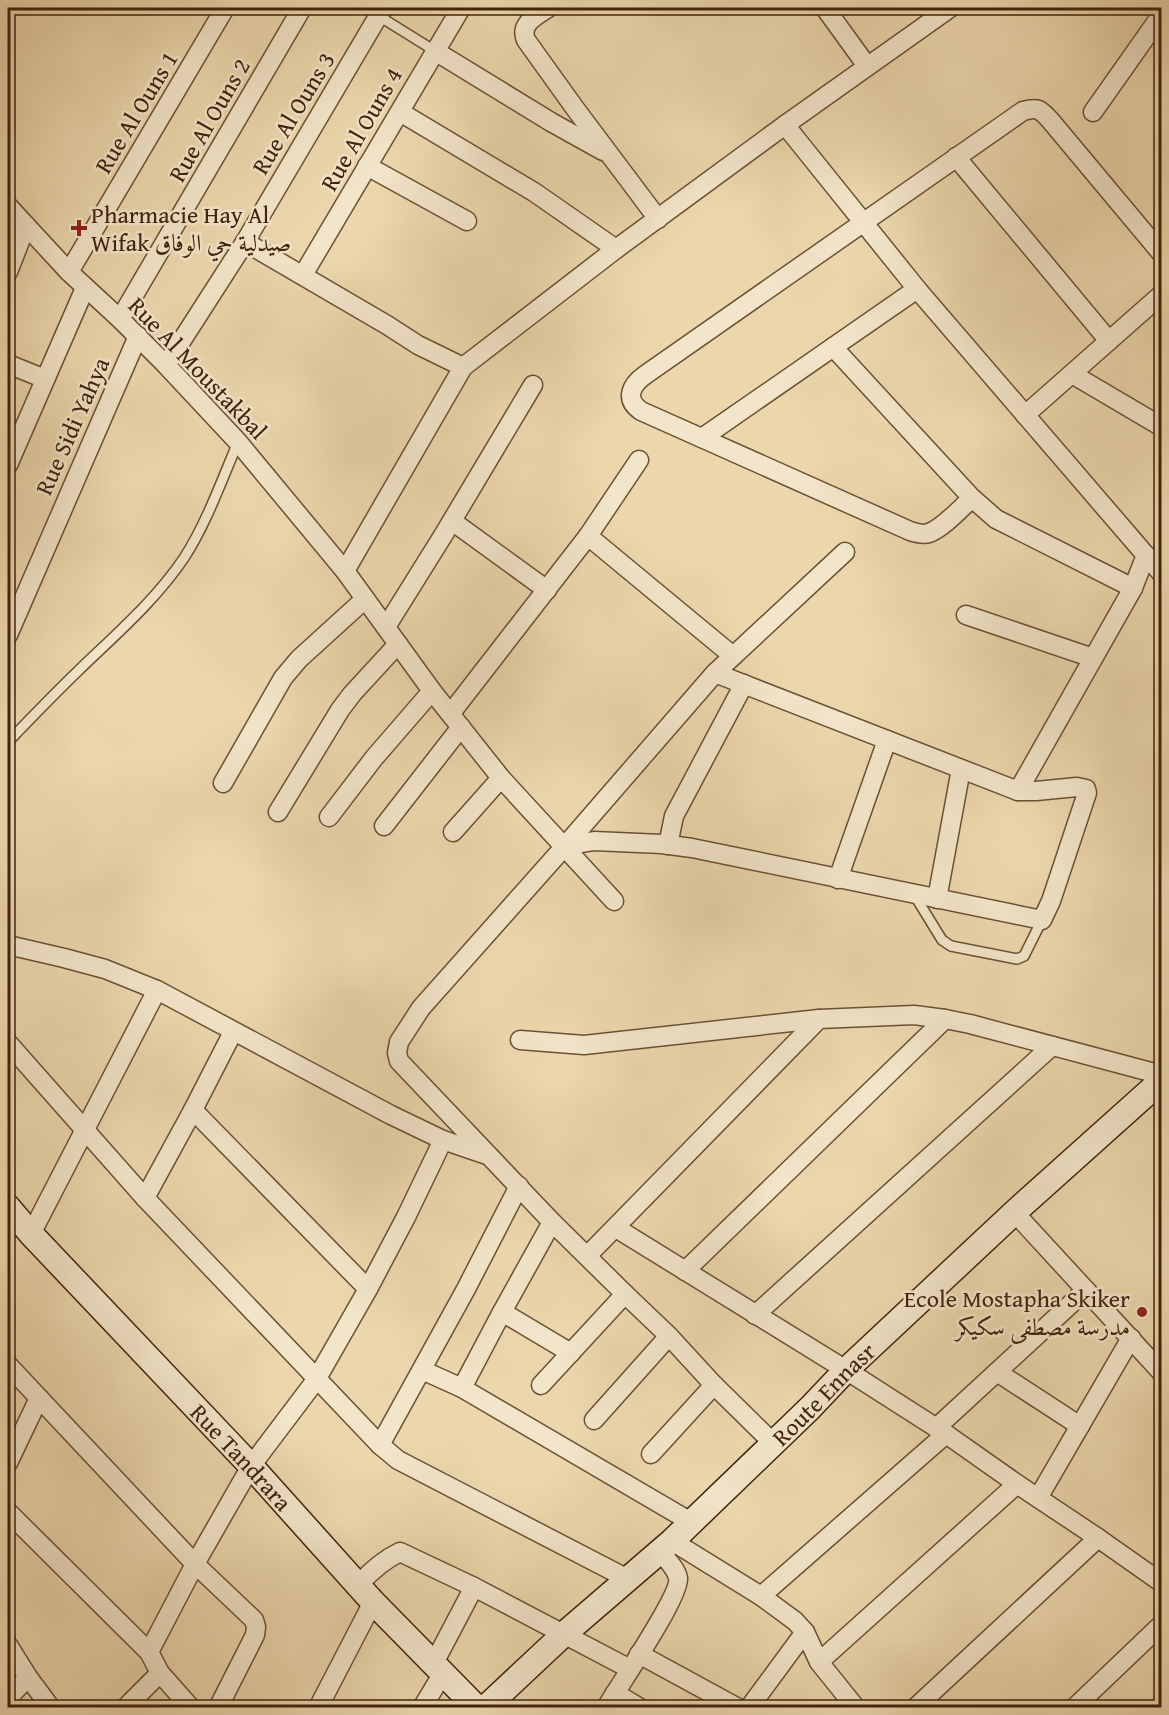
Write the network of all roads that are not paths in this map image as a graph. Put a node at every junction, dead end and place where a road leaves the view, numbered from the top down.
1 (225, 8) edge
2 (302, 8) edge
3 (461, 8) edge
4 (548, 8) edge
5 (825, 8) edge
6 (950, 8) edge
7 (376, 10) edge
8 (1161, 14) edge
9 (435, 51) junction
10 (867, 66) junction
11 (399, 112) junction
12 (1093, 112) dead end
13 (785, 125) junction
14 (609, 154) junction
15 (957, 158) junction
16 (367, 166) junction
17 (8, 206) edge
18 (658, 219) junction
19 (467, 221) dead end
20 (864, 222) junction
21 (26, 226) junction
22 (245, 242) junction
23 (1158, 244) edge
24 (616, 249) junction
25 (8, 272) edge
26 (69, 272) junction
27 (303, 275) junction
28 (85, 288) junction
29 (917, 289) junction
30 (1161, 294) edge
31 (120, 319) junction
32 (138, 336) junction
33 (1109, 341) junction
34 (833, 347) junction
35 (8, 364) edge
36 (166, 365) junction
37 (463, 368) junction
38 (1072, 374) junction
39 (45, 379) junction
40 (532, 386) dead end
41 (1025, 415) junction
42 (1161, 427) edge
43 (702, 438) junction
44 (238, 442) junction
45 (639, 460) dead end
46 (8, 465) edge
47 (972, 498) junction
48 (452, 521) junction
49 (588, 536) junction
50 (845, 552) dead end
51 (1146, 555) junction
52 (345, 571) junction
53 (1161, 574) edge
54 (1133, 588) junction
55 (547, 590) junction
56 (365, 599) junction
57 (966, 615) dead end
58 (386, 627) junction
59 (8, 635) edge
60 (398, 644) junction
61 (733, 656) junction
62 (1093, 658) junction
63 (715, 673) junction
64 (744, 684) junction
65 (432, 691) junction
66 (456, 720) junction
67 (887, 740) junction
68 (8, 742) edge
69 (961, 769) junction
70 (501, 778) junction
71 (223, 783) dead end
72 (1018, 791) junction
73 (278, 812) dead end
74 (329, 817) dead end
75 (384, 826) dead end
76 (453, 832) dead end
77 (668, 845) junction
78 (565, 846) junction
79 (838, 879) junction
80 (914, 894) junction
81 (937, 899) junction
82 (614, 901) dead end
83 (1042, 920) junction
84 (8, 945) edge
85 (157, 990) junction
86 (945, 1018) junction
87 (819, 1019) junction
88 (233, 1032) junction
89 (520, 1040) dead end
90 (8, 1043) edge
91 (1052, 1046) junction
92 (1161, 1075) edge
93 (1161, 1080) edge
94 (193, 1110) junction
95 (84, 1132) junction
96 (443, 1140) junction
97 (489, 1156) junction
98 (519, 1186) junction
99 (145, 1198) junction
100 (8, 1207) edge
101 (1015, 1213) junction
102 (552, 1222) junction
103 (616, 1228) junction
104 (31, 1234) junction
105 (587, 1256) junction
106 (685, 1271) junction
107 (368, 1289) junction
108 (1086, 1290) junction
109 (625, 1294) junction
110 (502, 1312) junction
111 (754, 1315) junction
112 (669, 1336) junction
113 (1131, 1338) junction
114 (571, 1353) junction
115 (8, 1365) edge
116 (422, 1370) junction
117 (846, 1370) junction
118 (997, 1372) junction
119 (1161, 1373) edge
120 (316, 1380) junction
121 (541, 1385) dead end
122 (714, 1385) junction
123 (462, 1388) junction
124 (39, 1398) junction
125 (594, 1420) dead end
126 (1080, 1426) junction
127 (941, 1431) junction
128 (773, 1443) junction
129 (380, 1445) junction
130 (651, 1454) dead end
131 (8, 1463) edge
132 (251, 1466) junction
133 (1017, 1484) junction
134 (1038, 1498) junction
135 (8, 1512) edge
136 (691, 1522) junction
137 (1098, 1538) junction
138 (666, 1546) junction
139 (195, 1564) junction
140 (628, 1579) junction
141 (1161, 1583) edge
142 (474, 1587) junction
143 (366, 1594) junction
144 (761, 1596) junction
145 (1161, 1624) edge
146 (805, 1632) junction
147 (564, 1634) junction
148 (8, 1645) edge
149 (149, 1652) junction
150 (634, 1662) junction
151 (819, 1662) junction
152 (438, 1668) junction
153 (160, 1673) junction
154 (28, 1677) junction
155 (8, 1698) edge
156 (610, 1700) edge
157 (51, 1707) edge
158 (125, 1707) edge
159 (191, 1707) edge
160 (218, 1707) edge
161 (318, 1707) edge
162 (422, 1707) edge
163 (477, 1707) edge
164 (485, 1707) edge
165 (640, 1707) edge
166 (738, 1707) edge
167 (749, 1707) edge
168 (856, 1707) edge
169 (915, 1707) edge
170 (1074, 1707) edge

1 - 26 street, Rue Al Ouns 1
2 - 31 street, Rue Al Ouns 2
3 - 9 street, Rue Al Ouns 4
4 - 14 street
5 - 10 street
6 - 10 street
7 - 9 lane
7 - 22 street, Rue Al Ouns 3
8 - 12 street
9 - 11 street, Rue Al Ouns 4
9 - 14 street
10 - 13 street
11 - 16 street, Rue Al Ouns 4
11 - 24 street
13 - 18 street
13 - 20 street
14 - 18 street
15 - 20 street
15 - 23 street
15 - 33 street
16 - 19 street
16 - 27 street, Rue Al Ouns 4
17 - 21 street, Rue Al Moustakbal
18 - 24 street
20 - 29 street
20 - 43 street
21 - 25 street
21 - 26 street, Rue Al Moustakbal
22 - 27 street
22 - 36 street, Rue Al Ouns 3
24 - 37 street
26 - 28 street, Rue Al Moustakbal
27 - 37 street
28 - 31 street, Rue Al Moustakbal
28 - 39 street
29 - 34 street
29 - 41 street
30 - 33 street
31 - 32 street, Rue Al Moustakbal
32 - 36 street, Rue Al Moustakbal
32 - 59 street, Rue Sidi Yahya
33 - 38 street
34 - 43 street
34 - 47 street
35 - 39 street
36 - 44 street, Rue Al Moustakbal
37 - 52 street
38 - 41 street
38 - 42 street
39 - 46 street
40 - 48 street
41 - 51 street
43 - 47 street
44 - 52 street, Rue Al Moustakbal
44 - 68 lane
45 - 49 street
47 - 54 street
48 - 55 street
48 - 58 street
49 - 55 street
49 - 61 street
50 - 61 street
51 - 53 street
51 - 54 street
52 - 56 street, Rue Al Moustakbal
54 - 62 street
55 - 66 street
56 - 58 street, Rue Al Moustakbal
56 - 71 street
57 - 62 street
58 - 60 street, Rue Al Moustakbal
60 - 65 street, Rue Al Moustakbal
60 - 73 street
61 - 63 street
62 - 72 street
63 - 64 street
63 - 78 street
64 - 67 street
64 - 77 street
65 - 66 street, Rue Al Moustakbal
65 - 74 street
66 - 70 street, Rue Al Moustakbal
66 - 75 street
67 - 69 street
67 - 79 street
69 - 72 street
69 - 81 street
70 - 76 street
70 - 78 street, Rue Al Moustakbal
72 - 83 street
77 - 78 street
77 - 79 street
78 - 82 street, Rue Al Moustakbal
78 - 97 street
79 - 80 street
80 - 81 street
80 - 83 lane
81 - 83 street
84 - 85 street
85 - 88 street
85 - 95 street
86 - 87 street
86 - 91 street
86 - 106 street
87 - 89 street
87 - 103 street
88 - 94 street
88 - 96 street
90 - 95 street
91 - 92 street
91 - 111 street
93 - 101 main road, Route Ennasr
94 - 99 street
94 - 107 street
95 - 99 street
95 - 104 street
96 - 97 street
96 - 107 street
97 - 98 street
98 - 102 street
98 - 116 street
99 - 120 street
100 - 104 main road, Rue Tandrara
101 - 108 street
101 - 117 main road, Route Ennasr
102 - 105 street
102 - 110 street
103 - 105 street
103 - 106 street
104 - 132 main road, Rue Tandrara
105 - 109 street
106 - 111 street
107 - 120 street
108 - 113 street
108 - 118 street
109 - 112 street
109 - 114 street
110 - 114 street
110 - 123 street
111 - 117 street
112 - 122 street
112 - 125 street
113 - 119 street
113 - 126 street
114 - 121 street
115 - 124 street
116 - 123 street
116 - 129 street
117 - 127 street
117 - 128 main road, Route Ennasr
118 - 126 street
118 - 127 street
120 - 129 street
120 - 132 street
122 - 128 street
122 - 130 street
123 - 136 street
124 - 131 street
124 - 139 street
126 - 134 street
127 - 133 street
127 - 144 street
128 - 136 main road, Route Ennasr
129 - 140 street
132 - 139 street
132 - 143 main road, Rue Tandrara
133 - 134 street
133 - 151 street
134 - 137 street
135 - 149 street
136 - 138 main road, Route Ennasr
137 - 141 street
137 - 169 street
138 - 140 main road, Route Ennasr
138 - 144 street
138 - 150 street
139 - 149 street
139 - 160 street
140 - 147 main road, Route Ennasr
142 - 143 street
142 - 147 street
142 - 152 street
143 - 152 main road, Rue Tandrara
143 - 161 street
144 - 146 street
145 - 170 street
146 - 151 street
146 - 167 street
147 - 150 street
147 - 164 main road, Route Ennasr
148 - 154 street
149 - 153 street
150 - 156 street
150 - 166 street
151 - 168 street
152 - 162 street
152 - 163 main road, Rue Tandrara
153 - 158 street
153 - 159 street
154 - 155 street
154 - 157 street
156 - 165 street

